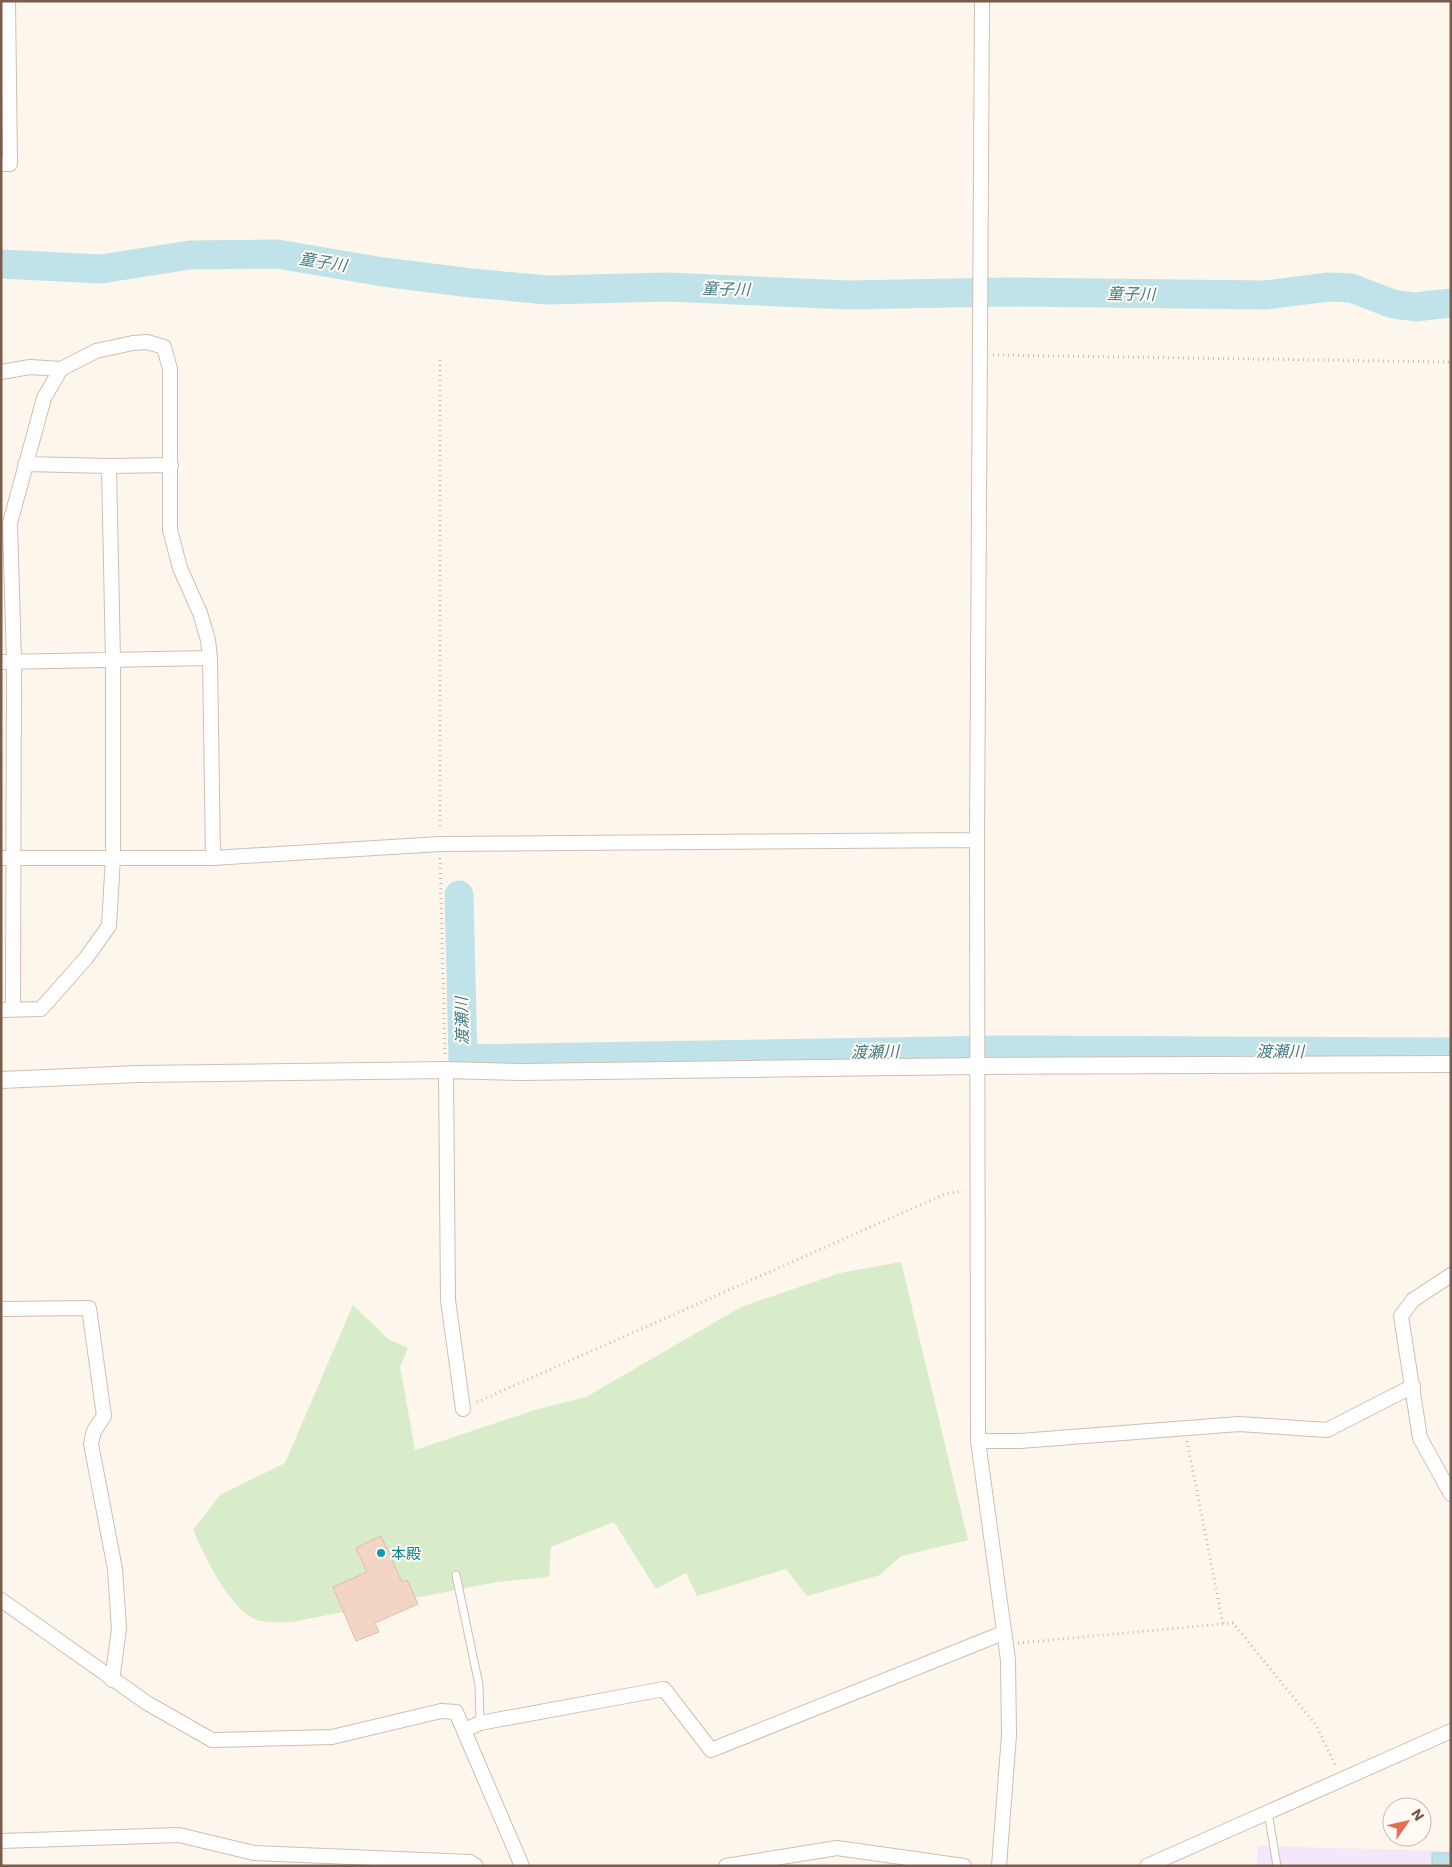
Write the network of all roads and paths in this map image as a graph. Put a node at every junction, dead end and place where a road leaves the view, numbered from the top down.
1 (8, 1) edge
2 (982, 1) edge
3 (1, 164) edge
4 (980, 355) junction
5 (440, 360) dead end
6 (1451, 362) edge
7 (61, 369) junction
8 (1, 372) edge
9 (25, 464) junction
10 (171, 465) junction
11 (109, 466) junction
12 (210, 658) junction
13 (113, 660) junction
14 (8, 662) edge
15 (977, 840) junction
16 (440, 844) junction
17 (113, 857) junction
18 (7, 858) edge
19 (213, 858) junction
20 (7, 1010) edge
21 (1451, 1064) edge
22 (978, 1066) junction
23 (446, 1070) junction
24 (1, 1080) edge
25 (978, 1188) junction
26 (1451, 1275) edge
27 (1, 1310) edge
28 (1413, 1386) junction
29 (463, 1409) joint
30 (1184, 1428) junction
31 (978, 1441) junction
32 (1451, 1494) edge
33 (456, 1575) dead end
34 (1, 1600) edge
35 (1223, 1624) junction
36 (1004, 1638) junction
37 (112, 1680) junction
38 (480, 1723) junction
39 (466, 1730) junction
40 (1451, 1731) edge
41 (1342, 1779) junction
42 (1268, 1812) junction
43 (1, 1840) edge
44 (476, 1866) edge
45 (522, 1866) edge
46 (726, 1866) edge
47 (964, 1866) edge
48 (999, 1866) edge
49 (1148, 1866) edge
50 (1277, 1866) edge

1 - 3 street
2 - 4 street
4 - 6 path
4 - 15 street
5 - 16 path
7 - 8 street
7 - 9 street
7 - 10 street
9 - 11 street
9 - 14 street
10 - 11 street
10 - 12 street
11 - 13 street
12 - 13 street
12 - 19 street
13 - 14 street
13 - 17 street
14 - 18 street
15 - 16 street
15 - 22 street
16 - 19 street
16 - 23 path
17 - 18 street
17 - 19 street
17 - 20 street
18 - 20 street
21 - 22 street
22 - 23 street
22 - 25 street
23 - 24 street
23 - 29 street
25 - 29 path
25 - 31 street
26 - 28 street
27 - 37 street
28 - 30 street
28 - 32 street
30 - 31 street
30 - 35 path
31 - 36 street
33 - 38 lane
34 - 37 street
35 - 36 path
35 - 41 path
36 - 38 street
36 - 48 street
37 - 39 street
38 - 39 street
39 - 45 street
40 - 41 street
41 - 42 street
42 - 49 street
42 - 50 lane
43 - 44 street
46 - 47 street

